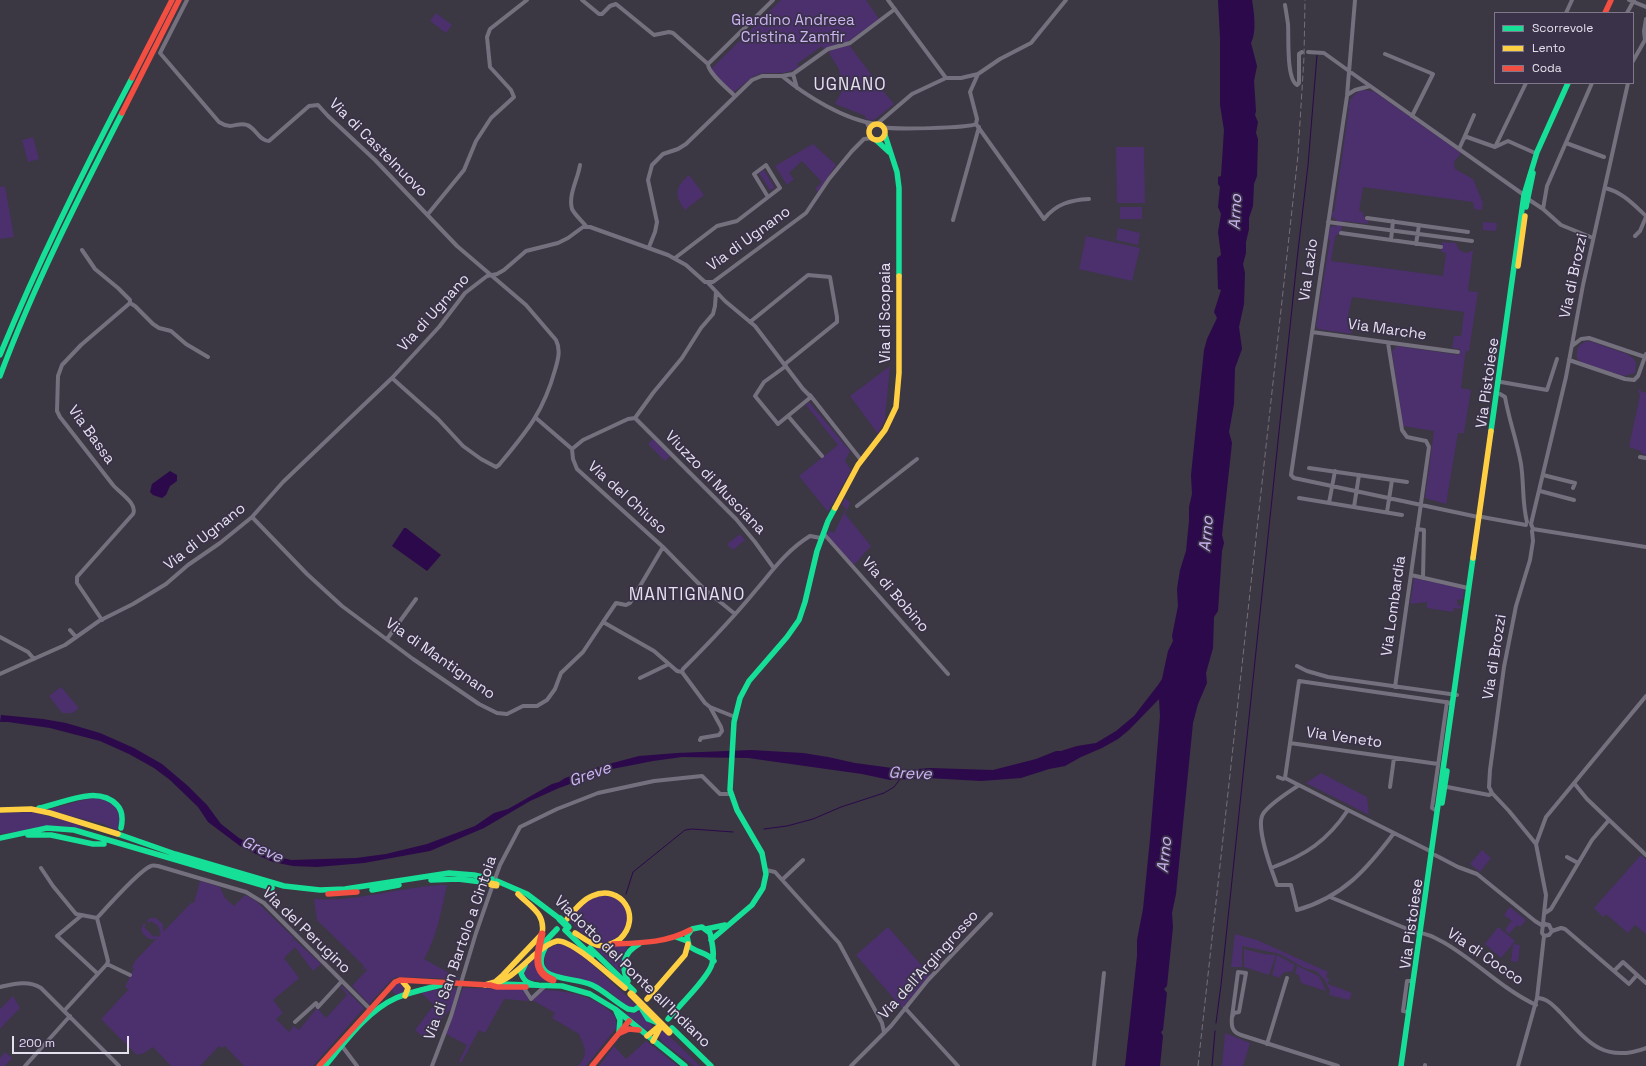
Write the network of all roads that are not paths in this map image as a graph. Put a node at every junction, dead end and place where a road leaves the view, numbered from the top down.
1 (179, 0) edge
2 (187, 0) edge
3 (527, 0) edge
4 (582, 0) edge
5 (773, 0) edge
6 (888, 0) edge
7 (1066, 0) edge
8 (1355, 0) edge
9 (1572, 0) edge
10 (1607, 0) edge
11 (1611, 0) edge
12 (171, 1) edge
13 (1632, 1) edge
14 (1285, 5) dead end
15 (1646, 7) edge
16 (895, 9) junction
17 (1566, 12) edge
18 (1601, 12) edge
19 (1605, 12) edge
20 (1627, 12) edge
21 (1646, 19) edge
22 (1646, 40) edge
23 (1301, 52) dead end
24 (1308, 52) dead end
25 (1385, 54) dead end
26 (1634, 59) edge
27 (708, 64) junction
28 (1349, 71) junction
29 (793, 74) junction
30 (978, 74) junction
31 (782, 76) junction
32 (946, 78) junction
33 (1526, 84) edge
34 (1568, 84) edge
35 (1572, 84) edge
36 (1592, 84) edge
37 (1628, 84) edge
38 (1370, 86) junction
39 (797, 88) junction
40 (735, 96) junction
41 (1347, 96) junction
42 (1474, 115) dead end
43 (1412, 116) junction
44 (866, 122) junction
45 (978, 126) junction
46 (881, 129) junction
47 (870, 130) junction
48 (1464, 138) junction
49 (874, 139) junction
50 (1566, 143) junction
51 (1495, 147) junction
52 (1459, 149) junction
53 (1535, 153) junction
54 (892, 156) junction
55 (1607, 158) junction
56 (580, 166) dead end
57 (1605, 188) junction
58 (768, 197) junction
59 (1526, 197) junction
60 (1089, 199) dead end
61 (1543, 208) junction
62 (1646, 208) edge
63 (428, 214) junction
64 (1645, 215) edge
65 (1367, 218) dead end
66 (953, 220) dead end
67 (1393, 221) junction
68 (1328, 222) junction
69 (1419, 225) junction
70 (586, 226) junction
71 (1369, 227) junction
72 (1443, 228) junction
73 (1392, 230) junction
74 (1468, 232) dead end
75 (1341, 233) dead end
76 (1418, 234) junction
77 (1635, 236) dead end
78 (1368, 237) junction
79 (1442, 237) junction
80 (1594, 238) junction
81 (1391, 240) junction
82 (1472, 242) dead end
83 (1416, 244) junction
84 (649, 247) junction
85 (1441, 247) dead end
86 (82, 250) dead end
87 (675, 258) junction
88 (491, 274) junction
89 (708, 283) junction
90 (716, 292) junction
91 (130, 303) junction
92 (750, 322) junction
93 (1312, 332) junction
94 (1388, 343) junction
95 (1572, 346) junction
96 (1458, 352) dead end
97 (0, 355) edge
98 (1645, 356) edge
99 (208, 357) dead end
100 (1557, 359) dead end
101 (1569, 360) junction
102 (785, 365) junction
103 (0, 376) edge
104 (392, 378) junction
105 (1502, 382) junction
106 (1500, 394) junction
107 (811, 397) junction
108 (788, 416) junction
109 (536, 418) junction
110 (635, 418) junction
111 (572, 449) junction
112 (822, 456) dead end
113 (1640, 457) dead end
114 (917, 458) dead end
115 (1646, 458) edge
116 (861, 460) junction
117 (1309, 468) dead end
118 (1335, 472) junction
119 (1359, 475) junction
120 (1544, 475) junction
121 (1392, 480) junction
122 (1407, 482) dead end
123 (1332, 486) junction
124 (1573, 488) dead end
125 (1357, 491) junction
126 (1540, 491) junction
127 (1300, 498) dead end
128 (1390, 498) junction
129 (1574, 500) dead end
130 (1329, 503) junction
131 (1421, 504) junction
132 (857, 506) dead end
133 (1354, 507) junction
134 (1387, 512) junction
135 (1402, 514) dead end
136 (252, 517) junction
137 (1480, 517) junction
138 (1528, 524) junction
139 (1417, 529) junction
140 (1533, 530) junction
141 (822, 535) junction
142 (664, 547) junction
143 (1646, 547) edge
144 (773, 568) junction
145 (1411, 575) junction
146 (1423, 578) junction
147 (1468, 588) junction
148 (416, 599) dead end
149 (735, 614) junction
150 (102, 620) junction
151 (603, 622) junction
152 (70, 630) dead end
153 (0, 637) edge
154 (76, 637) junction
155 (387, 638) junction
156 (34, 659) junction
157 (669, 664) junction
158 (1297, 666) dead end
159 (682, 672) junction
160 (0, 674) edge
161 (948, 674) dead end
162 (640, 678) dead end
163 (1369, 683) junction
164 (1395, 687) junction
165 (1368, 691) junction
166 (1443, 693) junction
167 (1455, 694) junction
168 (1646, 696) edge
169 (1442, 701) junction
170 (1450, 702) junction
171 (710, 707) junction
172 (1448, 713) junction
173 (735, 717) junction
174 (700, 740) dead end
175 (1290, 743) junction
176 (1394, 758) junction
177 (1438, 764) junction
178 (1278, 777) dead end
179 (1285, 778) junction
180 (1574, 783) junction
181 (1299, 785) junction
182 (1443, 786) junction
183 (1390, 787) dead end
184 (1489, 792) junction
185 (731, 794) junction
186 (31, 809) junction
187 (0, 810) edge
188 (1348, 810) junction
189 (1437, 811) junction
190 (1608, 820) junction
191 (121, 828) dead end
192 (1394, 833) junction
193 (2, 837) edge
194 (104, 844) dead end
195 (1536, 844) junction
196 (1433, 853) junction
197 (1646, 855) edge
198 (1567, 857) dead end
199 (803, 860) dead end
200 (1578, 864) junction
201 (41, 868) dead end
202 (1271, 868) junction
203 (766, 870) junction
204 (783, 879) junction
205 (493, 883) junction
206 (518, 894) junction
207 (1330, 897) junction
208 (1545, 913) junction
209 (992, 914) dead end
210 (82, 915) junction
211 (97, 918) junction
212 (563, 924) junction
213 (730, 924) junction
214 (1543, 926) junction
215 (706, 929) junction
216 (690, 930) junction
217 (1552, 931) junction
218 (575, 933) junction
219 (1422, 933) junction
220 (542, 934) junction
221 (1544, 936) junction
222 (675, 937) junction
223 (711, 940) junction
224 (645, 942) junction
225 (688, 942) junction
226 (611, 944) junction
227 (545, 948) junction
228 (699, 951) junction
229 (536, 952) junction
230 (685, 955) junction
231 (714, 961) junction
232 (526, 962) junction
233 (107, 964) junction
234 (1614, 972) junction
235 (1104, 973) dead end
236 (98, 974) junction
237 (130, 974) dead end
238 (1637, 975) junction
239 (1287, 978) dead end
240 (342, 981) junction
241 (402, 981) junction
242 (1646, 983) edge
243 (446, 984) junction
244 (462, 984) junction
245 (391, 985) junction
246 (487, 985) junction
247 (0, 986) edge
248 (542, 986) junction
249 (524, 988) junction
250 (630, 990) junction
251 (601, 991) junction
252 (401, 997) junction
253 (1538, 998) junction
254 (647, 999) dead end
255 (1536, 1005) junction
256 (905, 1008) junction
257 (370, 1009) junction
258 (615, 1009) junction
259 (64, 1011) junction
260 (70, 1016) junction
261 (1232, 1017) junction
262 (668, 1019) dead end
263 (629, 1021) junction
264 (295, 1022) dead end
265 (640, 1030) junction
266 (671, 1030) junction
267 (884, 1032) junction
268 (618, 1034) junction
269 (650, 1038) junction
270 (1267, 1044) junction
271 (342, 1046) junction
272 (1646, 1048) edge
273 (25, 1066) edge
274 (119, 1066) edge
275 (318, 1066) edge
276 (325, 1066) edge
277 (357, 1066) edge
278 (432, 1066) edge
279 (592, 1066) edge
280 (685, 1066) edge
281 (705, 1066) edge
282 (712, 1066) edge
283 (851, 1066) edge
284 (958, 1066) edge
285 (1094, 1066) edge
286 (1338, 1066) edge
287 (1401, 1066) edge
288 (1405, 1066) edge
289 (1518, 1066) edge

1 - 103 main road
2 - 63 street, Via di Castelnuovo
3 - 63 street
4 - 27 street
5 - 27 street
6 - 16 street
7 - 30 street, Via di Ugnano
8 - 28 street, Via Lazio
9 - 17 street
10 - 18 main road
11 - 19 main road
12 - 97 main road
13 - 15 street
13 - 20 street
14 - 23 street
16 - 29 street
16 - 32 street
21 - 22 street
22 - 26 street
24 - 28 street
25 - 43 street
27 - 40 street
28 - 38 street
28 - 41 street, Via Lazio
29 - 31 street
29 - 39 street
30 - 32 street, Via di Ugnano
30 - 45 street
31 - 39 street
31 - 40 street
32 - 46 street, Via di Ugnano
33 - 51 street
34 - 53 main road, Via Pistoiese
35 - 59 main road, Via Pistoiese
36 - 50 street
37 - 55 street, Via di Brozzi
38 - 41 street
38 - 43 street
39 - 44 street
40 - 84 street
41 - 68 street, Via Lazio
42 - 48 street
43 - 52 street
44 - 46 street
44 - 47 street
45 - 46 street
45 - 60 street
45 - 66 street
46 - 47 main road, Via di Ugnano
46 - 49 main road, Via di Ugnano
46 - 54 main road, Via di Scopaia
47 - 49 main road
48 - 51 street
48 - 52 street
49 - 54 main road, Via di Scopaia
49 - 89 street, Via di Ugnano
50 - 55 street
50 - 61 street
51 - 53 street
52 - 59 street
53 - 59 main road, Via Pistoiese
54 - 116 main road, Via di Scopaia
55 - 57 street, Via di Brozzi
56 - 70 street
57 - 64 street
57 - 80 street, Via di Brozzi
58 - 58 street
58 - 87 street
59 - 61 street
59 - 105 main road, Via Pistoiese
59 - 137 main road, Via Pistoiese
61 - 80 street
62 - 64 street
63 - 88 street, Via di Castelnuovo
64 - 77 street
65 - 67 street
67 - 69 street
67 - 73 street
68 - 71 street
68 - 93 street, Via Lazio
69 - 72 street
69 - 76 street
70 - 84 street, Via di Ugnano
70 - 88 street, Via di Ugnano
71 - 73 street
71 - 78 street
72 - 74 street
72 - 79 street
73 - 76 street
73 - 81 street
75 - 78 street
76 - 79 street
76 - 83 street
78 - 81 street
79 - 82 street
80 - 95 street, Via di Brozzi
81 - 83 street
83 - 85 street
84 - 87 street, Via di Ugnano
86 - 91 street
87 - 89 street, Via di Ugnano
88 - 104 street, Via di Ugnano
88 - 109 street, Via di Castelnuovo
89 - 90 street
90 - 92 street
90 - 110 street
91 - 99 street
91 - 150 street, Via Bassa
92 - 102 street
92 - 102 street
93 - 94 street, Via Marche
93 - 123 street, Via Lazio
94 - 96 street, Via Marche
94 - 131 street, Via Lombardia
95 - 98 street
95 - 101 street, Via di Brozzi
98 - 101 street
100 - 105 street
101 - 120 street, Via di Brozzi
102 - 107 street
102 - 108 street
104 - 109 street
104 - 136 street, Via di Ugnano
105 - 106 main road, Via Pistoiese
106 - 137 main road, Via Pistoiese
106 - 138 street
107 - 108 street
107 - 116 street
108 - 112 street
109 - 111 street
110 - 111 street
110 - 144 street, Viuzzo di Musciana
111 - 142 street, Via del Chiuso
113 - 115 street
114 - 132 street
116 - 141 main road
117 - 118 street
118 - 119 street
118 - 123 street
119 - 121 street
119 - 125 street
120 - 124 street
120 - 126 street, Via di Brozzi
121 - 122 street
121 - 128 street
123 - 125 street
123 - 130 street
125 - 128 street
125 - 133 street
126 - 129 street
126 - 138 street, Via di Brozzi
127 - 130 street
128 - 131 street
128 - 134 street
130 - 133 street
131 - 137 street
131 - 139 street, Via Lombardia
133 - 134 street
134 - 135 street
136 - 150 street, Via di Ugnano
136 - 155 street, Via di Mantignano
137 - 138 street
137 - 147 main road, Via Pistoiese
137 - 167 main road, Via Pistoiese
138 - 140 street, Via di Brozzi
139 - 145 street, Via Lombardia
139 - 146 street, Via Lombardia
140 - 143 street
140 - 184 street, Via di Brozzi
141 - 144 street
141 - 161 street, Via di Bobino
141 - 173 main road
142 - 149 street, Via del Chiuso
142 - 151 street, Via di Mantignano
144 - 149 street
145 - 146 street
145 - 164 street, Via Lombardia
146 - 147 street
147 - 167 main road, Via Pistoiese
148 - 155 street
149 - 159 street
150 - 154 street, Via di Ugnano
151 - 155 street, Via di Mantignano
151 - 157 street
152 - 154 street
153 - 156 street
154 - 156 street, Via di Ugnano
156 - 160 street, Via di Ugnano
157 - 159 street
157 - 162 street
158 - 163 street
159 - 171 street
163 - 164 street
163 - 165 street
164 - 166 street
165 - 169 street
165 - 175 street
166 - 167 street
166 - 169 street
167 - 170 main road, Via Pistoiese
167 - 182 main road, Via Pistoiese
168 - 180 street
169 - 170 street
170 - 172 main road, Via Pistoiese
171 - 173 street
171 - 174 street
172 - 177 street, Via Pistoiese
172 - 182 main road, Via Pistoiese
173 - 185 main road
175 - 176 street, Via Veneto
175 - 179 street
176 - 177 street, Via Veneto
176 - 183 street, Via Veneto
177 - 189 street, Via Pistoiese
178 - 179 street
179 - 181 street
180 - 190 street
180 - 195 street
181 - 188 street
181 - 202 street
182 - 184 street
182 - 189 main road, Via Pistoiese
182 - 196 main road, Via Pistoiese
184 - 195 street
185 - 203 main road
185 - 205 street, Via di San Bartolo a Cintoia
186 - 187 main road, Viadotto del Ponte all'Indiano
186 - 191 main road
186 - 205 main road, Viadotto del Ponte all'Indiano
188 - 192 street
188 - 202 street
189 - 196 main road, Via Pistoiese
190 - 197 street
190 - 200 street
192 - 196 street
192 - 207 street
193 - 194 main road
193 - 205 main road, Viadotto del Ponte all'Indiano
195 - 208 street
196 - 214 street
196 - 219 main road, Via Pistoiese
198 - 200 street
199 - 204 street
200 - 208 street
201 - 210 street
202 - 207 street
203 - 204 street, Via dell'Argingrosso
203 - 213 main road
204 - 267 street, Via dell'Argingrosso
205 - 206 main road, Viadotto del Ponte all'Indiano
205 - 212 main road, Viadotto del Ponte all'Indiano
205 - 244 street, Via di San Bartolo a Cintoia
206 - 212 main road, Viadotto del Ponte all'Indiano
206 - 220 main road
207 - 219 street, Via di Cocco
208 - 214 street
209 - 256 street, Via dell'Argingrosso
210 - 211 street
210 - 236 street
211 - 233 street
211 - 240 street, Via del Perugino
212 - 218 main road, Viadotto del Ponte all'Indiano
212 - 226 main road
212 - 229 main road
212 - 250 main road, Viadotto del Ponte all'Indiano
213 - 215 main road
213 - 223 main road
214 - 217 street
214 - 221 street
215 - 216 main road
215 - 223 main road
216 - 222 main road
216 - 225 main road
217 - 221 street
217 - 234 street
218 - 226 main road
218 - 250 main road, Viadotto del Ponte all'Indiano
219 - 255 street, Via di Cocco
219 - 287 main road, Via Pistoiese
219 - 288 main road, Via Pistoiese
220 - 246 main road
220 - 251 main road, bridge
221 - 253 street
222 - 224 main road
222 - 225 main road
223 - 228 main road
223 - 231 main road
224 - 226 main road
224 - 250 main road
225 - 228 main road
225 - 230 main road
227 - 229 main road
227 - 250 main road
227 - 251 main road
228 - 230 main road
228 - 231 main road
229 - 232 main road
230 - 254 main road
231 - 262 main road
232 - 246 main road
232 - 248 main road
233 - 236 street
233 - 237 street
234 - 238 street
234 - 238 street
235 - 285 street
236 - 259 street
238 - 242 street
239 - 270 street
240 - 257 street, Via del Perugino
240 - 264 street
241 - 243 main road
241 - 245 main road
241 - 252 main road
243 - 244 main road
243 - 252 main road
244 - 246 main road
244 - 278 street, Via di San Bartolo a Cintoia
245 - 252 main road
245 - 257 main road
246 - 248 main road
246 - 249 main road
247 - 259 street
248 - 249 main road
248 - 249 street
248 - 258 main road
250 - 266 main road, Viadotto del Ponte all'Indiano, bridge
251 - 269 main road
252 - 271 main road
253 - 255 street
253 - 272 street
255 - 289 street
256 - 267 street, Via dell'Argingrosso
256 - 284 street
257 - 275 main road
258 - 263 main road
258 - 268 main road
259 - 260 street
260 - 273 street
260 - 274 street
261 - 261 street
261 - 270 street
263 - 265 main road
263 - 268 main road
265 - 268 main road
265 - 269 main road
266 - 281 main road, Viadotto del Ponte all'Indiano
266 - 282 main road, Viadotto del Ponte all'Indiano
267 - 283 street, Via dell'Argingrosso
268 - 279 main road
269 - 280 main road
270 - 286 street
271 - 276 main road
271 - 277 street

